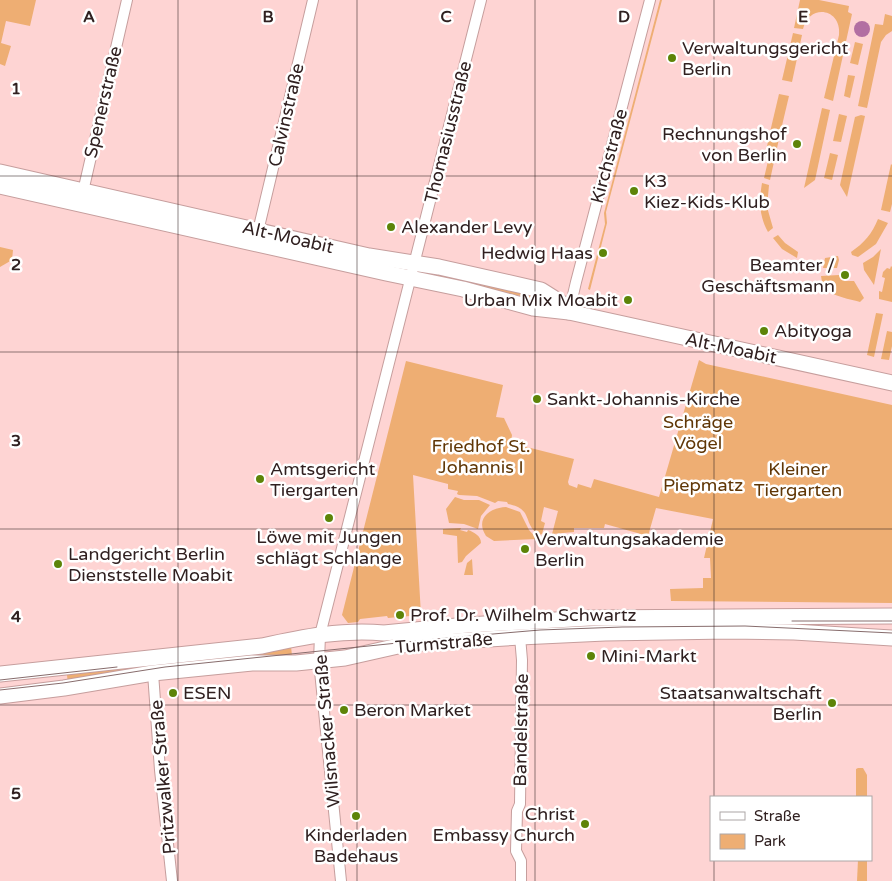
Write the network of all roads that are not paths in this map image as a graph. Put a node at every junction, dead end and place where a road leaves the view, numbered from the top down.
1 (127, 0) edge
2 (312, 0) edge
3 (481, 0) edge
4 (650, 0) edge
5 (0, 172) edge
6 (0, 186) edge
7 (81, 197) junction
8 (258, 231) junction
9 (415, 263) junction
10 (411, 278) junction
11 (569, 312) junction
12 (892, 383) edge
13 (892, 616) edge
14 (320, 635) junction
15 (520, 637) junction
16 (892, 638) edge
17 (319, 660) junction
18 (153, 673) junction
19 (0, 674) edge
20 (0, 696) edge
21 (172, 881) edge
22 (341, 881) edge
23 (521, 881) edge

1 - 7 street, Spenerstraße
2 - 8 street, Calvinstraße
3 - 9 street, Thomasiusstraße
4 - 11 street, Kirchstraße
5 - 7 main road, Alt-Moabit
6 - 7 main road, Alt-Moabit
7 - 8 main road, Alt-Moabit
7 - 10 main road, Alt-Moabit
8 - 9 main road, Alt-Moabit
9 - 10 street, Wilsnacker Straße
9 - 11 main road, Alt-Moabit
10 - 11 main road, Alt-Moabit
10 - 14 street, Wilsnacker Straße
11 - 12 main road, Alt-Moabit
13 - 14 main road, Turmstraße
14 - 17 street, Wilsnacker Straße
14 - 19 main road, Turmstraße
15 - 16 main road, Turmstraße
15 - 17 main road, Turmstraße
15 - 23 street, Bandelstraße
17 - 18 main road, Turmstraße
17 - 22 street, Wilsnacker Straße
18 - 20 main road, Turmstraße
18 - 21 street, Pritzwalker Straße

